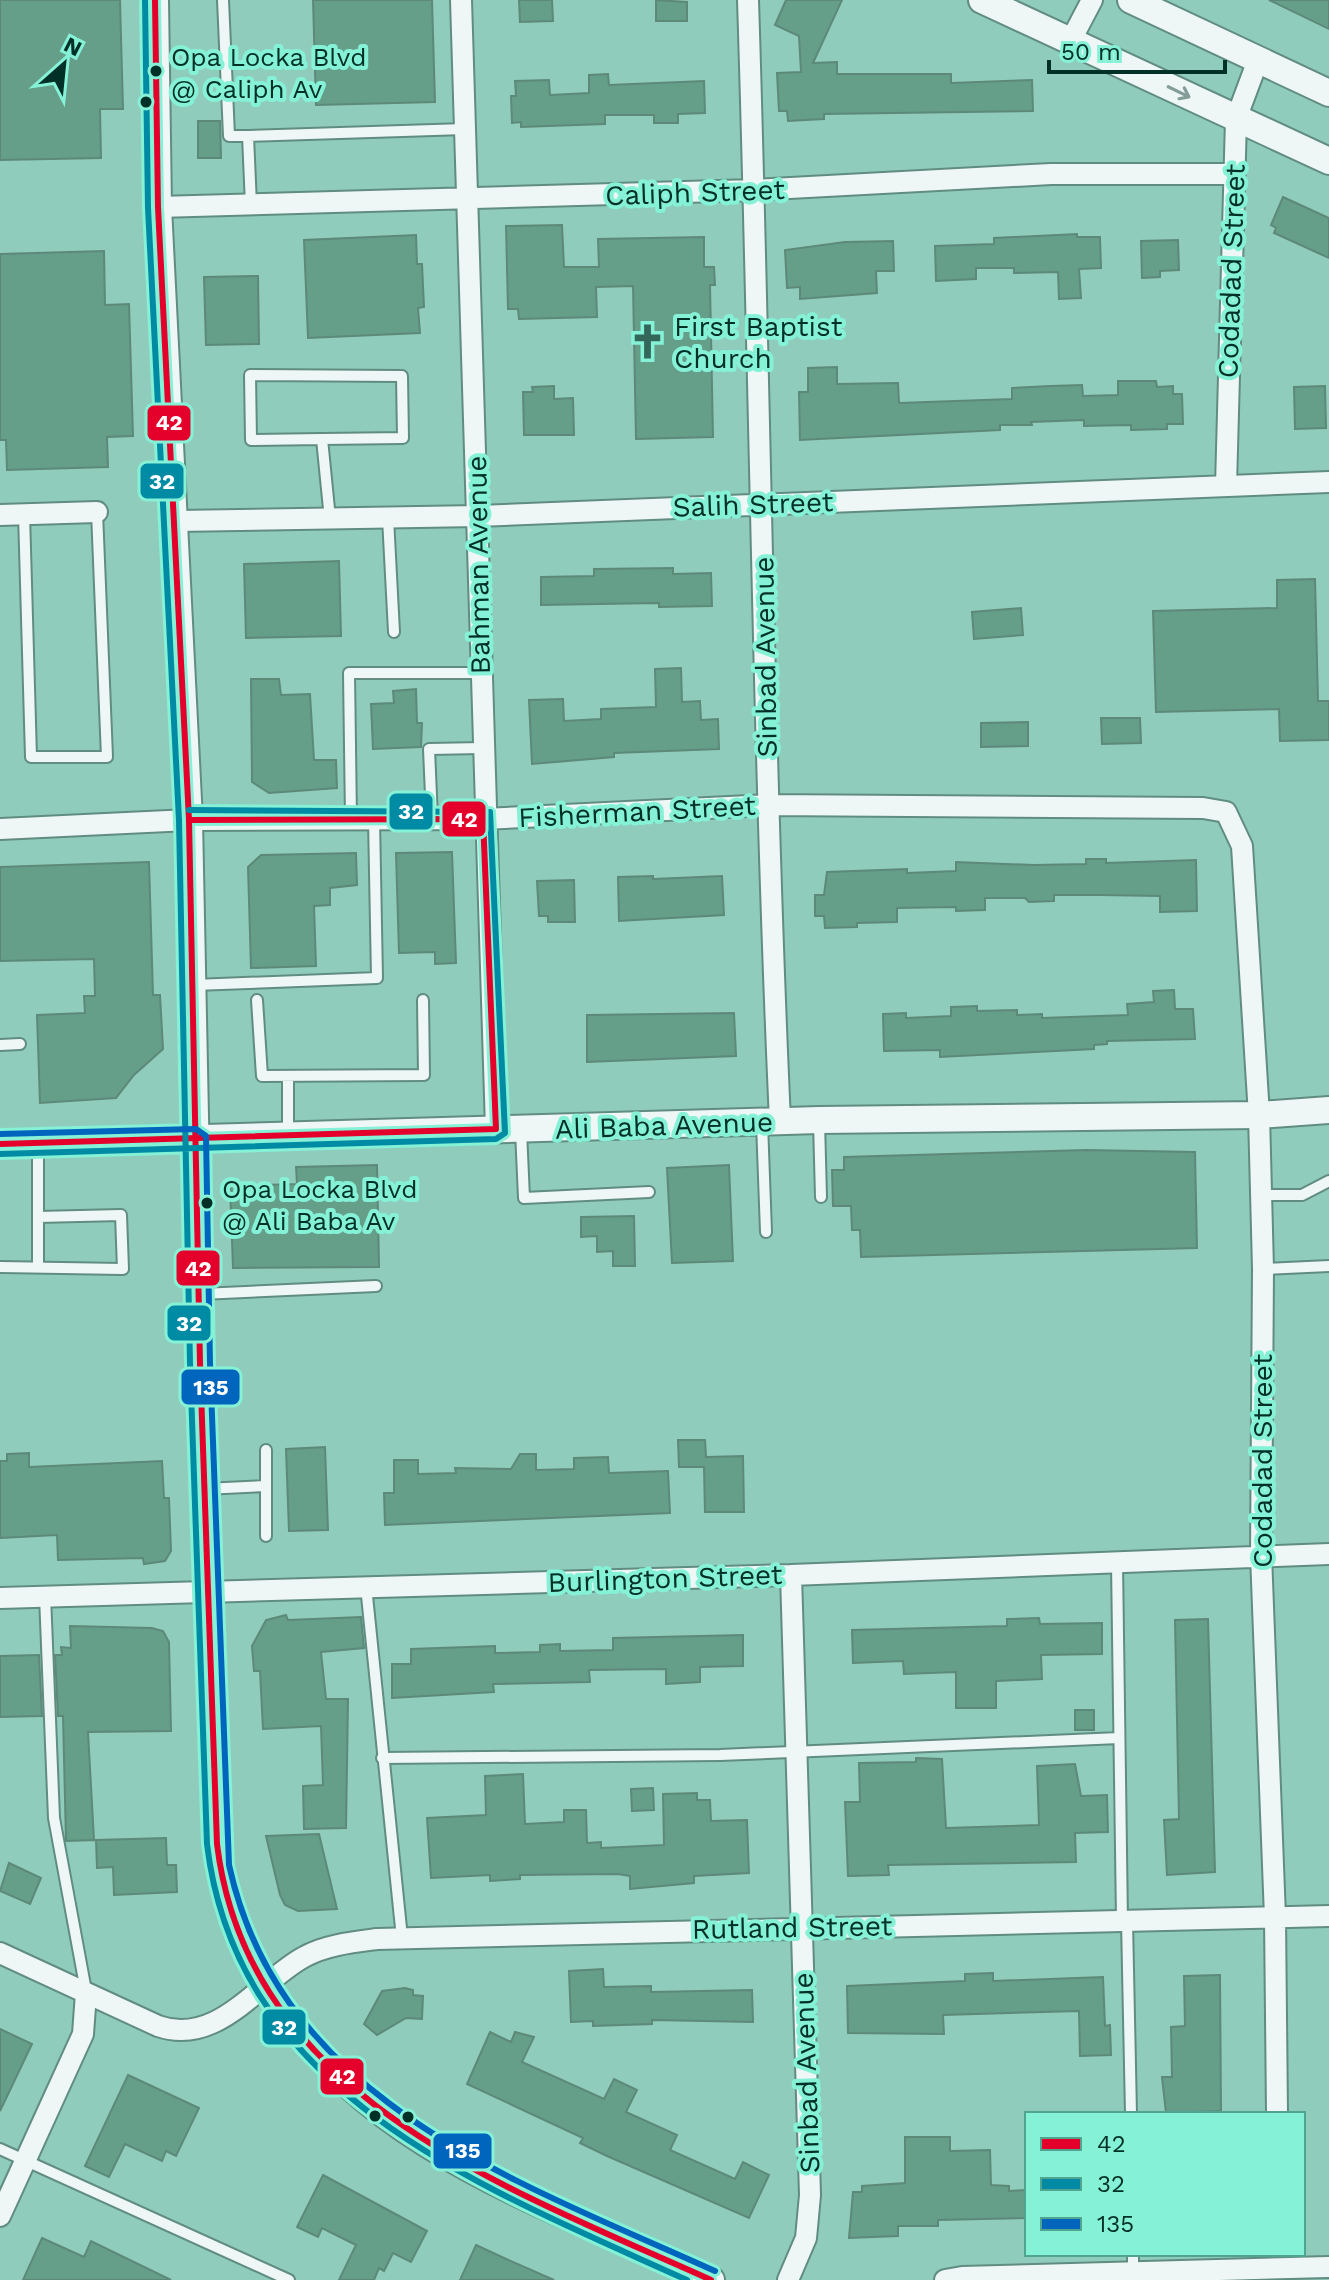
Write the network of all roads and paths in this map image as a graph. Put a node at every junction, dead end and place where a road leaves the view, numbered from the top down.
1 (155, 0) edge
2 (223, 0) edge
3 (461, 0) edge
4 (748, 0) edge
5 (982, 0) edge
6 (1092, 0) edge
7 (1131, 0) edge
8 (1071, 40) junction
9 (1258, 60) junction
10 (1329, 93) edge
11 (1236, 119) junction
12 (466, 129) junction
13 (248, 136) junction
14 (1329, 161) edge
15 (1232, 174) junction
16 (754, 190) junction
17 (468, 200) junction
18 (251, 205) junction
19 (158, 207) junction
20 (322, 439) junction
21 (1329, 482) edge
22 (1226, 486) junction
23 (763, 504) junction
24 (97, 512) joint
25 (24, 514) junction
26 (0, 515) edge
27 (478, 516) junction
28 (388, 518) junction
29 (330, 519) junction
30 (176, 521) junction
31 (394, 632) dead end
32 (481, 673) junction
33 (482, 748) junction
34 (767, 805) junction
35 (1226, 812) joint
36 (351, 819) junction
37 (374, 819) junction
38 (432, 819) junction
39 (483, 819) junction
40 (189, 820) junction
41 (0, 829) edge
42 (192, 985) junction
43 (257, 1000) dead end
44 (423, 1000) dead end
45 (20, 1044) dead end
46 (0, 1045) edge
47 (288, 1076) junction
48 (1329, 1110) edge
49 (1259, 1115) junction
50 (819, 1120) junction
51 (771, 1122) junction
52 (508, 1129) junction
53 (288, 1136) junction
54 (196, 1139) junction
55 (38, 1143) junction
56 (0, 1144) edge
57 (1329, 1181) edge
58 (649, 1192) dead end
59 (1261, 1195) junction
60 (821, 1197) dead end
61 (38, 1217) junction
62 (766, 1232) dead end
63 (38, 1266) junction
64 (1329, 1266) edge
65 (0, 1267) edge
66 (1263, 1269) junction
67 (376, 1286) dead end
68 (199, 1294) junction
69 (266, 1450) dead end
70 (266, 1486) junction
71 (204, 1489) junction
72 (266, 1536) dead end
73 (1329, 1554) edge
74 (1261, 1555) junction
75 (1117, 1563) junction
76 (791, 1575) junction
77 (366, 1586) junction
78 (208, 1591) junction
79 (45, 1596) junction
80 (0, 1598) edge
81 (1119, 1738) junction
82 (798, 1750) junction
83 (382, 1758) junction
84 (1329, 1916) edge
85 (1275, 1917) junction
86 (1124, 1921) junction
87 (801, 1927) junction
88 (402, 1938) junction
89 (0, 1953) edge
90 (266, 1985) junction
91 (86, 1993) junction
92 (1131, 2112) edge
93 (1277, 2112) edge
94 (0, 2149) edge
95 (26, 2160) junction
96 (0, 2216) edge
97 (1133, 2264) edge
98 (1279, 2267) edge
99 (1329, 2267) edge
100 (289, 2280) edge
101 (711, 2280) edge
102 (788, 2280) edge
103 (945, 2280) edge

1 - 19 street
2 - 13 lane
3 - 12 street, Bahman Avenue
4 - 16 street, Sinbad Avenue
5 - 8 street
6 - 8 street
7 - 9 street
8 -> 11 street
9 - 10 street
9 - 11 street, Codadad Street
11 - 14 street
11 - 15 street, Codadad Street
12 - 13 lane
12 - 17 street, Bahman Avenue
13 - 18 lane
15 - 16 street, Caliph Street
15 - 22 street, Codadad Street
16 - 17 street, Caliph Street
16 - 23 street, Sinbad Avenue
17 - 18 street, Caliph Street
17 - 27 street, Bahman Avenue
18 - 19 street, Caliph Street
19 - 30 street
20 - 20 lane
20 - 29 lane
21 - 22 street, Salih Street
22 - 23 street, Salih Street
23 - 27 street, Salih Street
23 - 34 street, Sinbad Avenue
24 - 25 street
24 - 25 lane
25 - 26 street
27 - 28 street, Salih Street
27 - 32 street, Bahman Avenue
28 - 29 street, Salih Street
28 - 31 lane
29 - 30 street, Salih Street
30 - 40 street
32 - 33 street, Bahman Avenue
32 - 36 lane
33 - 38 lane
33 - 39 street, Bahman Avenue
34 - 35 street, Fisherman Street
34 - 39 street, Fisherman Street
34 - 51 street, Sinbad Avenue
35 - 49 street, Codadad Street
36 - 37 street, Fisherman Street
36 - 40 street, Fisherman Street
37 - 38 street, Fisherman Street
37 - 42 lane
38 - 39 street, Fisherman Street
39 - 52 street, Bahman Avenue
40 - 41 street, Fisherman Street
40 - 42 street
42 - 54 street
43 - 47 lane
44 - 47 lane
45 - 46 lane
47 - 53 lane
48 - 49 street, Ali Baba Avenue
49 - 50 street, Ali Baba Avenue
49 - 59 street, Codadad Street
50 - 51 street, Ali Baba Avenue
50 - 60 lane
51 - 52 street, Ali Baba Avenue
51 - 62 lane
52 - 53 street, Ali Baba Avenue
52 - 58 lane
53 - 54 street, Ali Baba Avenue
54 - 55 street, Ali Baba Avenue
54 - 68 street
55 - 56 street, Ali Baba Avenue
55 - 61 lane
57 - 59 lane
59 - 66 street, Codadad Street
61 - 63 lane
61 - 63 lane
63 - 65 lane
64 - 66 lane
66 - 74 street, Codadad Street
67 - 68 lane
68 - 71 street
69 - 70 lane
70 - 71 lane
70 - 72 lane
71 - 78 street
73 - 74 street, Burlington Street
74 - 75 street, Burlington Street
74 - 85 street, Codadad Street
75 - 76 street, Burlington Street
75 - 81 lane
76 - 77 street, Burlington Street
76 - 82 street, Sinbad Avenue
77 - 78 street, Burlington Street
77 - 83 lane
78 - 79 street, Burlington Street
78 - 90 street
79 - 80 street, Burlington Street
79 - 91 lane
81 - 82 lane
81 - 86 lane
82 - 83 lane
82 - 87 street, Sinbad Avenue
83 - 88 lane
84 - 85 street, Rutland Street
85 - 86 street, Rutland Street
85 - 93 street, Codadad Street
86 - 87 street, Rutland Street
86 - 92 lane
87 - 88 street, Rutland Street
87 - 102 street, Sinbad Avenue
88 - 90 street, Rutland Street
89 - 91 street, Rutland Street
90 - 91 street, Rutland Street
90 - 101 street
91 - 95 street
94 - 95 lane
95 - 96 street
95 - 100 lane
97 - 98 street
97 - 103 street
98 - 99 street

